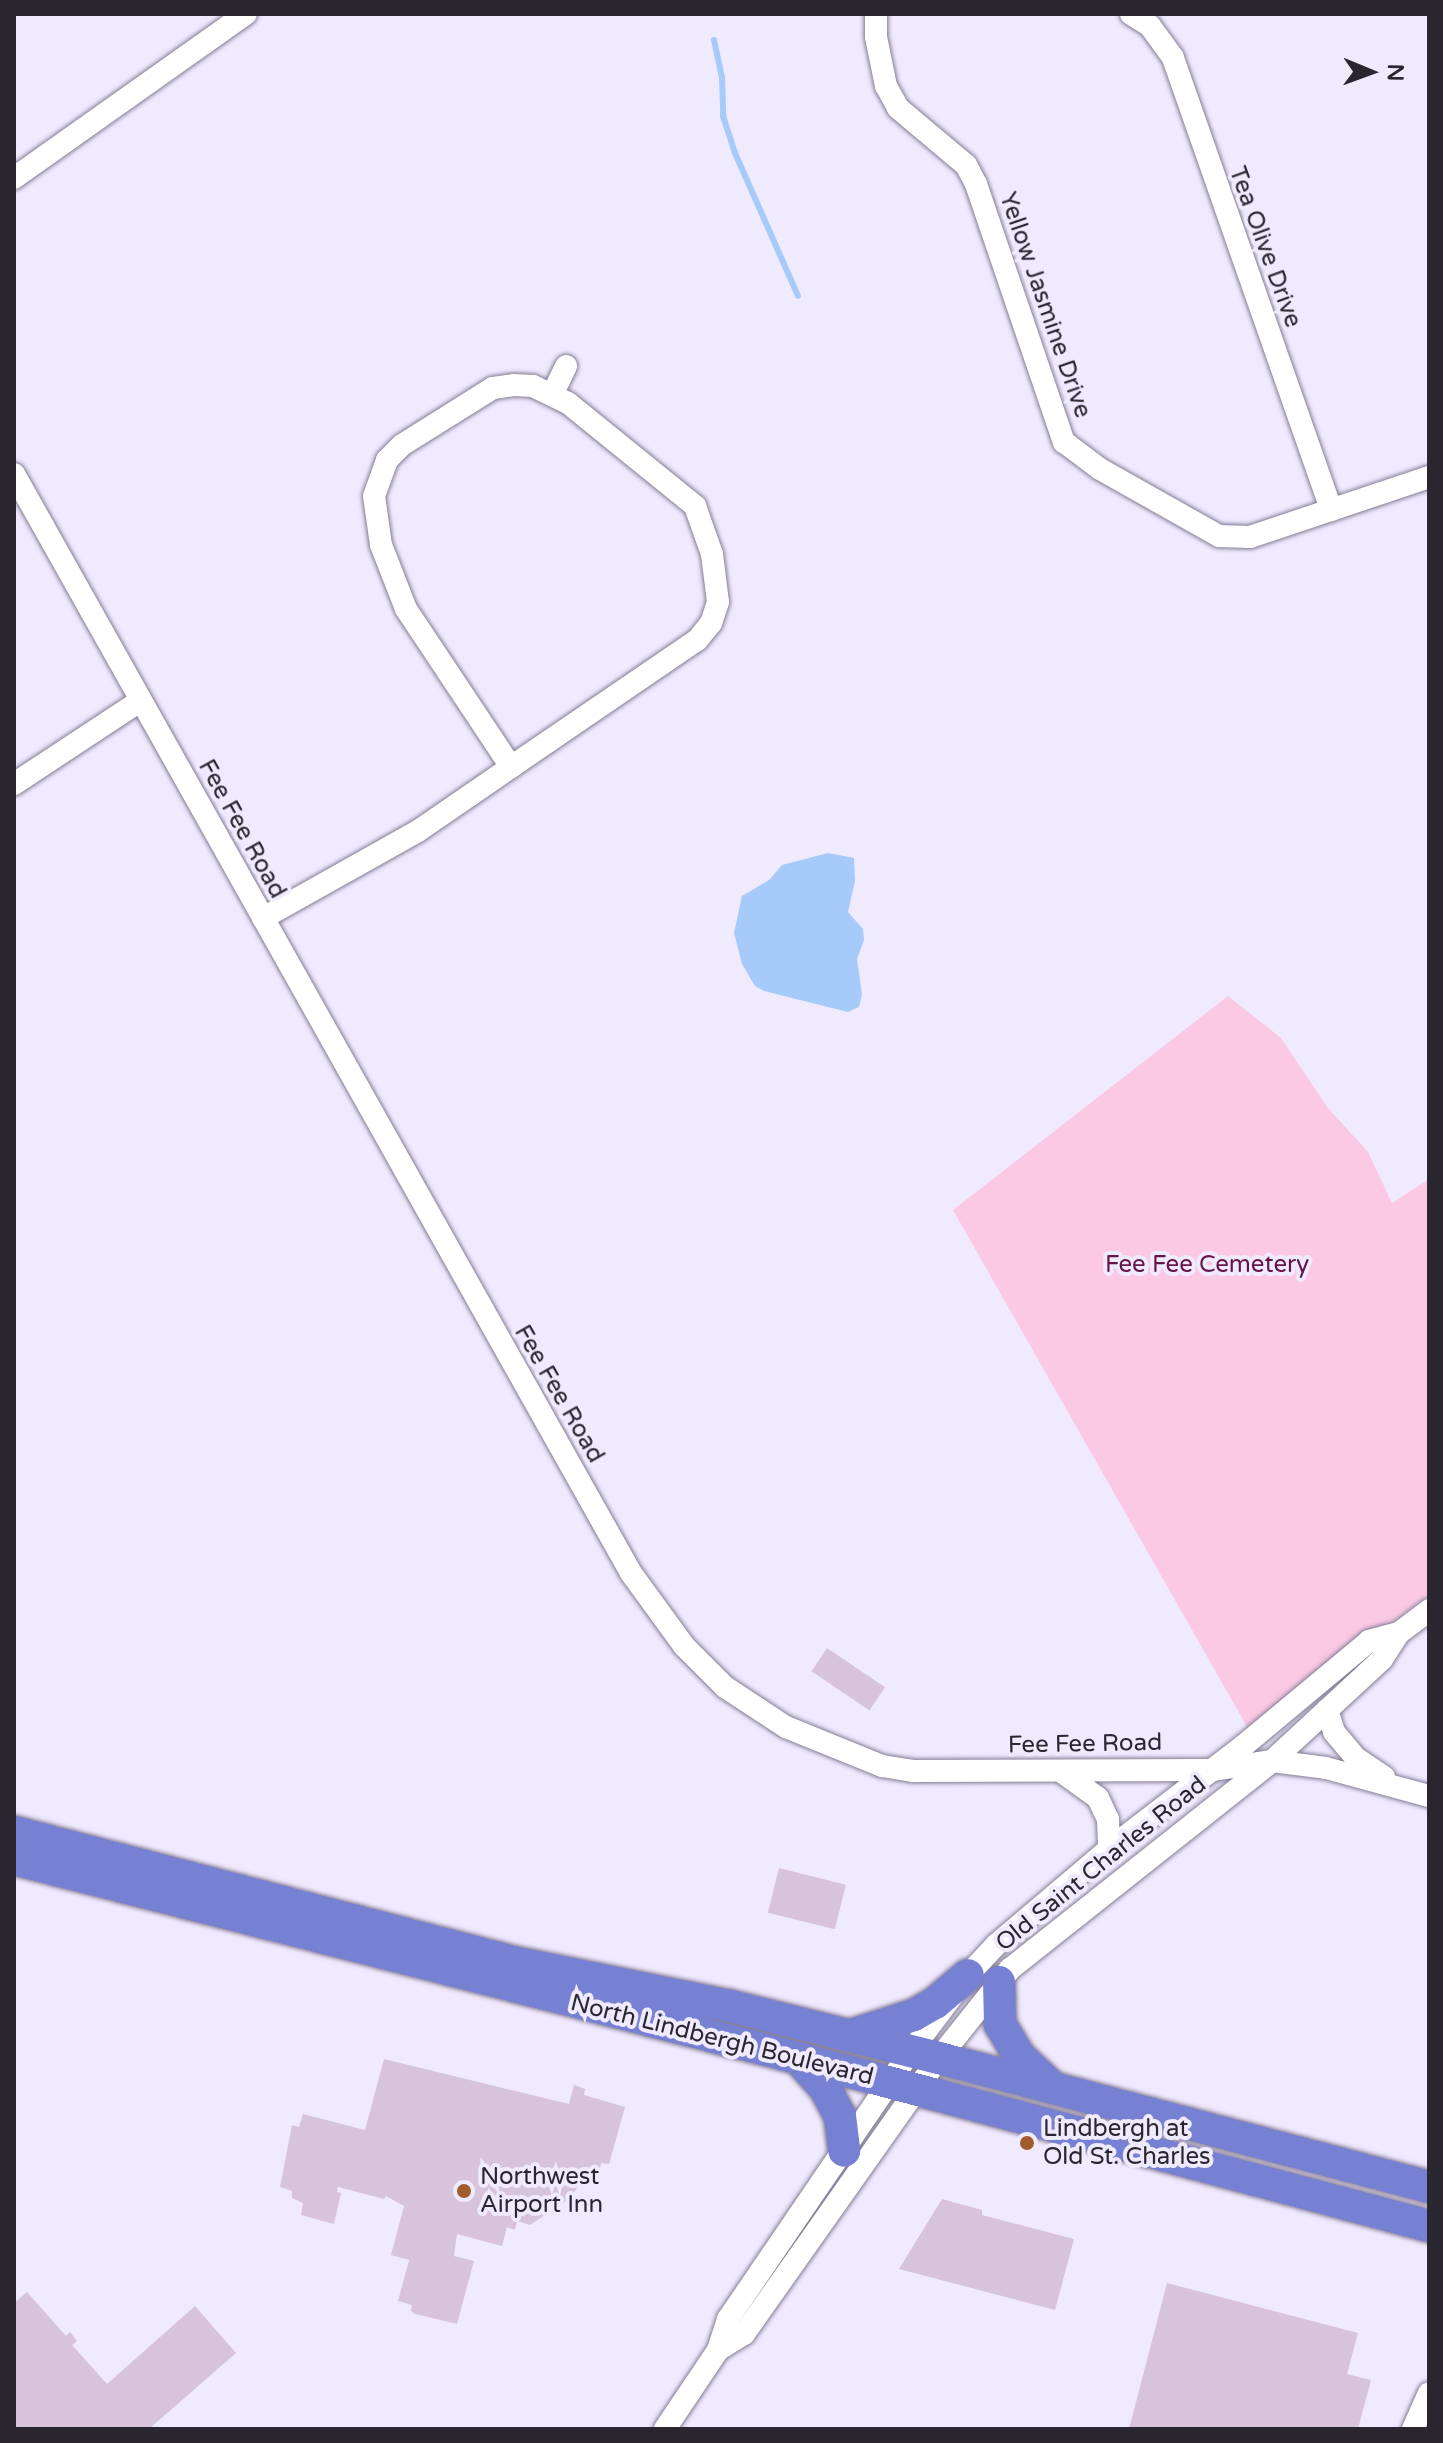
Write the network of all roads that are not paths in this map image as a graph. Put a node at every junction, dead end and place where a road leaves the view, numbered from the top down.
1 (246, 14) edge
2 (876, 14) edge
3 (1131, 14) edge
4 (14, 178) edge
5 (566, 366) dead end
6 (553, 393) junction
7 (14, 474) edge
8 (1429, 477) edge
9 (1331, 510) junction
10 (140, 701) junction
11 (511, 767) junction
12 (14, 784) edge
13 (263, 918) junction
14 (1429, 1610) edge
15 (1399, 1633) junction
16 (1327, 1710) junction
17 (1272, 1761) junction
18 (1212, 1770) junction
19 (1061, 1772) junction
20 (1394, 1784) junction
21 (1429, 1796) edge
22 (14, 1832) edge
23 (1109, 1849) junction
24 (14, 1859) edge
25 (1081, 1874) junction
26 (1097, 1896) junction
27 (968, 1975) junction
28 (999, 1982) junction
29 (849, 2035) junction
30 (925, 2054) junction
31 (798, 2058) junction
32 (903, 2086) junction
33 (1054, 2088) junction
34 (844, 2151) junction
35 (1429, 2187) edge
36 (1426, 2229) edge
37 (718, 2350) junction
38 (1429, 2393) edge
39 (665, 2429) edge
40 (1413, 2429) edge

1 - 4 street
2 - 9 street, Yellow Jasmine Drive
3 - 9 street, Tea Olive Drive
5 - 6 street
6 - 11 street
6 - 11 street
7 - 10 street, Fee Fee Road
8 - 9 street, Yellow Jasmine Drive
10 - 12 street
10 - 13 street, Fee Fee Road
11 - 13 street
13 - 19 street, Fee Fee Road
14 - 15 street, Old Saint Charles Road
15 - 16 street, Old Saint Charles Road
15 - 18 street, Old Saint Charles Road
16 - 17 street, Old Saint Charles Road
16 - 20 street
17 - 18 street, Fee Fee Road
17 - 20 street, Fee Fee Road
17 - 26 street, Old Saint Charles Road
18 - 19 street, Fee Fee Road
18 - 23 street, Old Saint Charles Road
19 - 23 street
20 - 21 street, Fee Fee Road
22 - 29 highway, North Lindbergh Boulevard
23 - 25 street, Old Saint Charles Road
24 - 31 highway, North Lindbergh Boulevard
25 - 26 street
25 - 27 street, Old Saint Charles Road
26 - 28 street, Old Saint Charles Road
27 - 29 highway
27 - 30 street, Old Saint Charles Road
28 - 30 street, Old Saint Charles Road
28 - 33 highway
29 - 30 highway, North Lindbergh Boulevard
30 - 32 street, Old Saint Charles Road
30 - 33 highway, North Lindbergh Boulevard
31 - 32 highway, North Lindbergh Boulevard
31 - 34 highway
32 - 34 street, Old Saint Charles Road
32 - 36 highway, North Lindbergh Boulevard
32 - 37 street, Old Saint Charles Road
33 - 35 highway, North Lindbergh Boulevard
34 - 37 street, Old Saint Charles Road
37 - 39 street, Old Saint Charles Road
38 - 40 street

